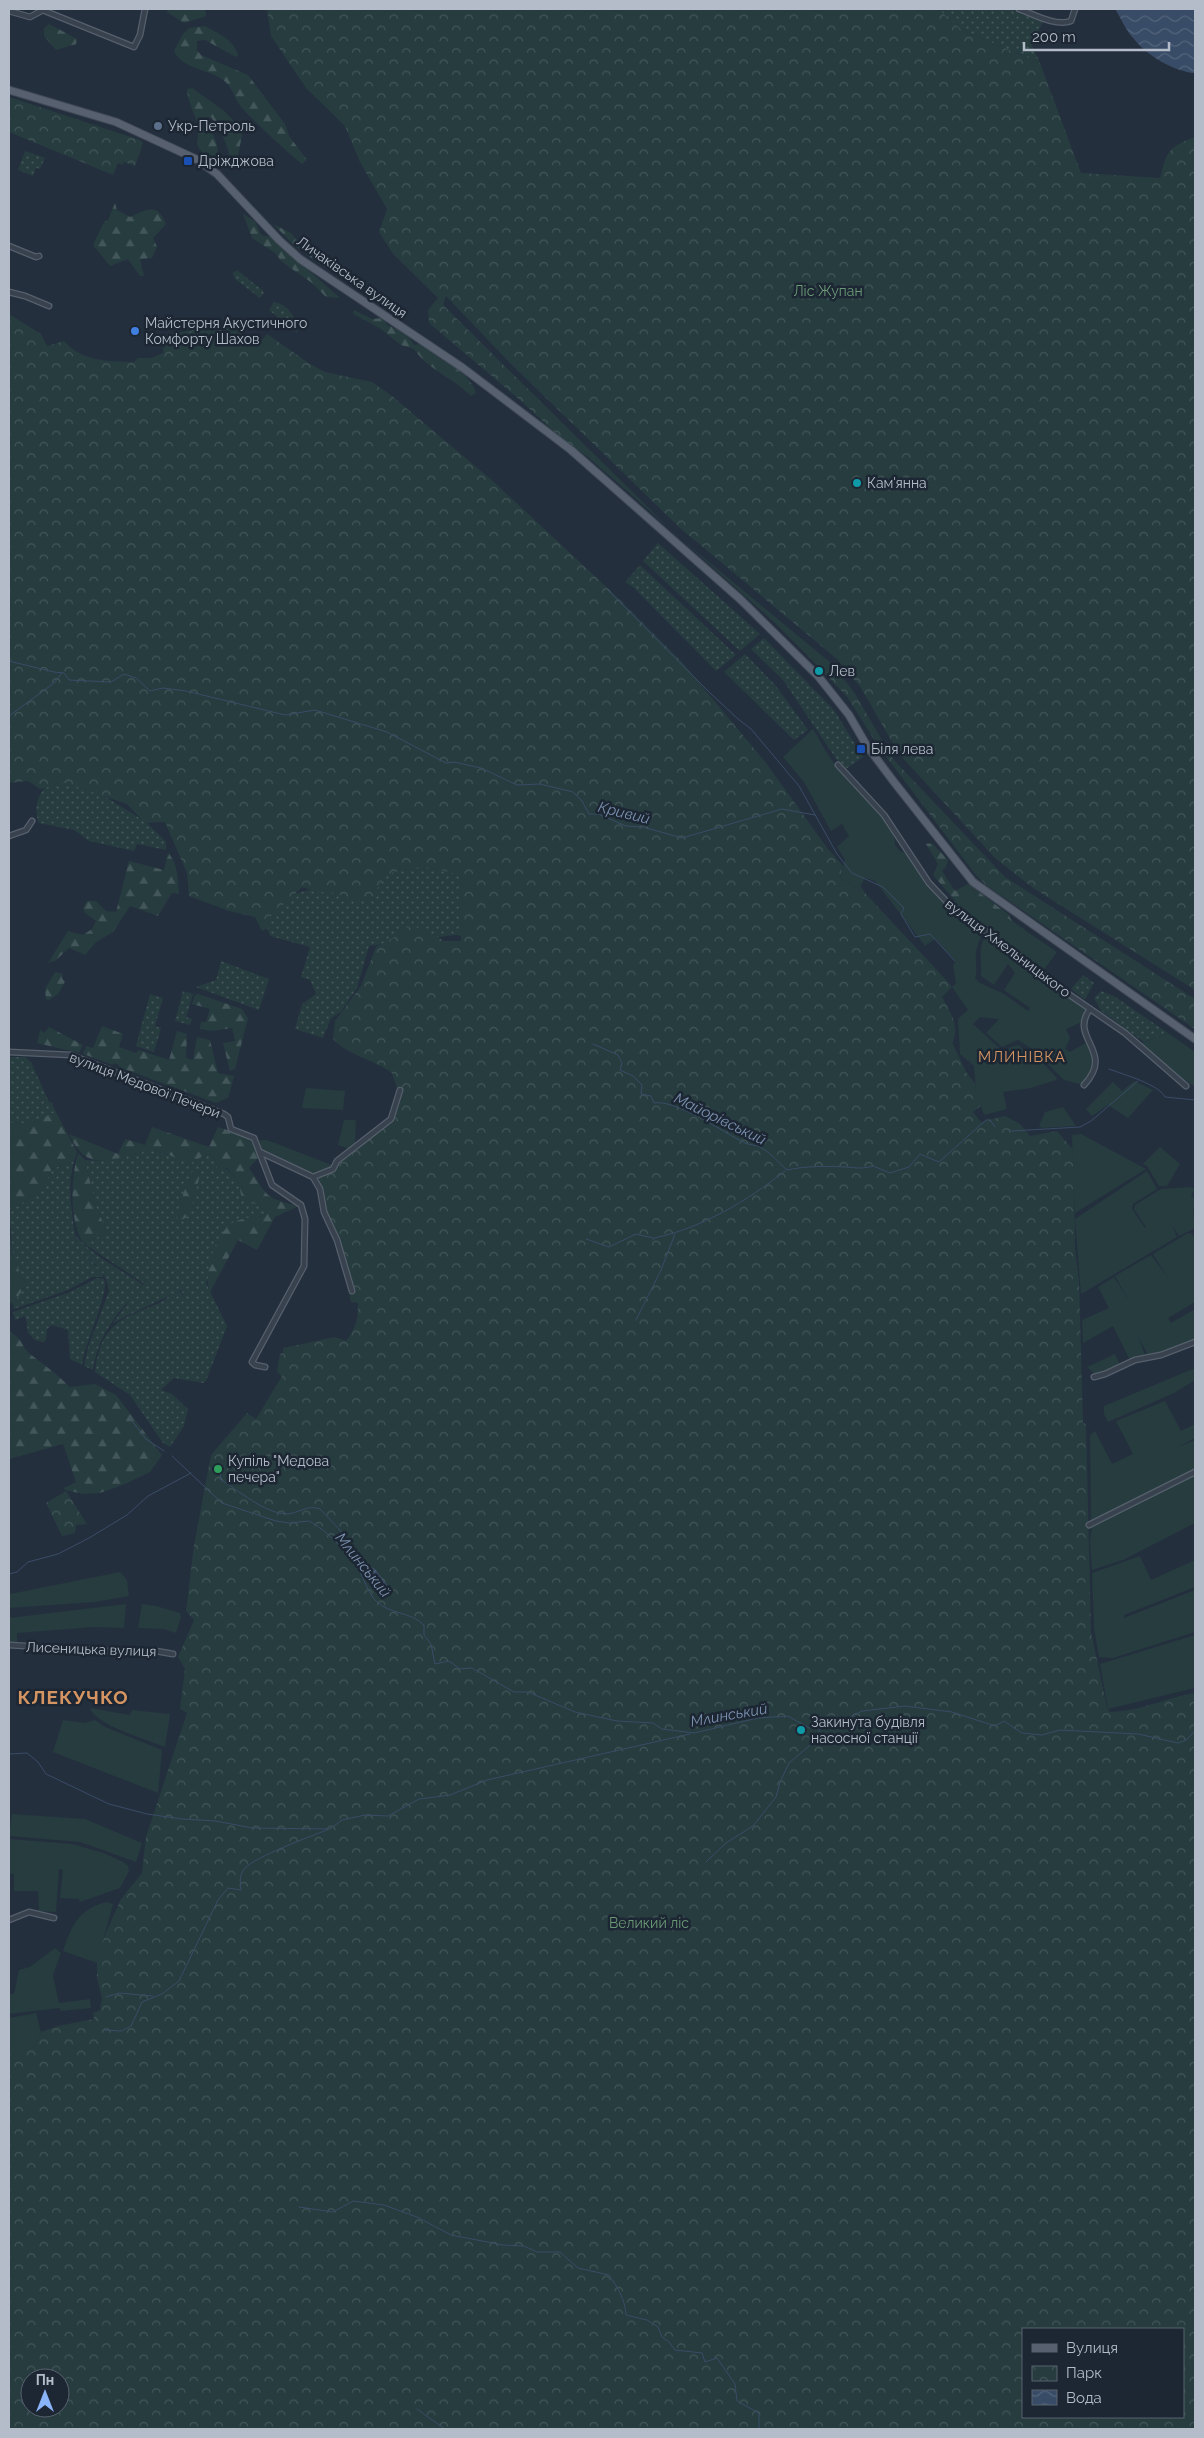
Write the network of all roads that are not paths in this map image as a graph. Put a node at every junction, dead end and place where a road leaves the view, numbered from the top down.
1 (42, 9) edge
2 (144, 9) edge
3 (1019, 9) edge
4 (1075, 9) edge
5 (9, 10) edge
6 (9, 90) edge
7 (9, 246) edge
8 (39, 256) dead end
9 (9, 292) edge
10 (49, 306) dead end
11 (838, 764) dead end
12 (32, 821) dead end
13 (9, 836) edge
14 (1090, 1009) junction
15 (1195, 1039) edge
16 (9, 1052) edge
17 (1084, 1085) dead end
18 (1186, 1086) dead end
19 (400, 1090) dead end
20 (260, 1152) junction
21 (313, 1177) junction
22 (352, 1290) dead end
23 (1195, 1342) edge
24 (265, 1367) dead end
25 (1094, 1377) dead end
26 (1195, 1472) edge
27 (1088, 1525) dead end
28 (9, 1645) edge
29 (173, 1654) dead end
30 (54, 1918) dead end
31 (9, 1920) edge

1 - 2 street
1 - 5 street
3 - 4 street
6 - 15 main road, Личаківська вулиця
7 - 8 street
9 - 10 street
11 - 14 street, вулиця Хмельницького
12 - 13 street
14 - 17 street
14 - 18 street, вулиця Хмельницького
16 - 20 street, вулиця Медової Печери
19 - 21 street
20 - 21 street, вулиця Медової Печери
20 - 24 street, вулиця Медової Печери
21 - 22 street
23 - 25 street
26 - 27 street
28 - 29 street, Лисеницька вулиця
30 - 31 street

